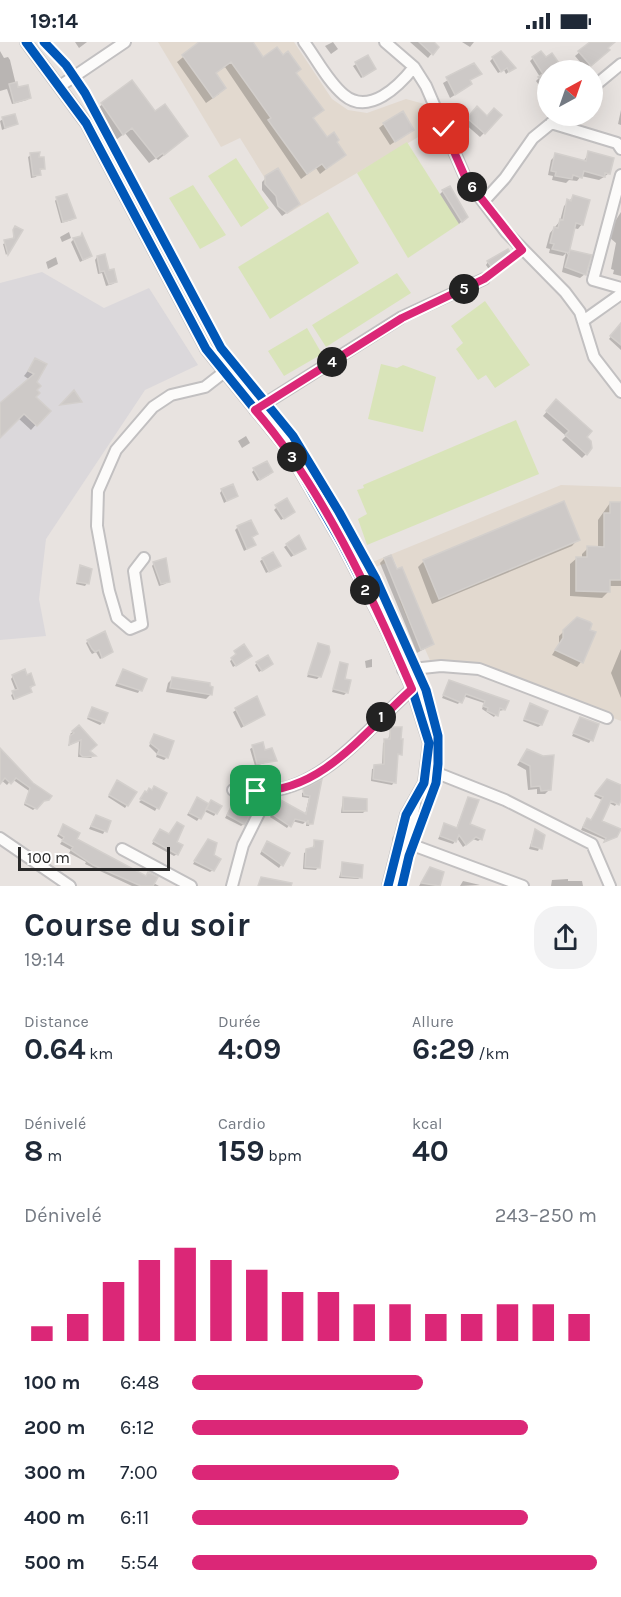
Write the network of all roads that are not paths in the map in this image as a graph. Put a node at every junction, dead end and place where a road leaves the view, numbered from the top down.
1 (26, 42) edge
2 (124, 42) edge
3 (304, 42) edge
4 (385, 42) edge
5 (621, 64) edge
6 (414, 67) junction
7 (603, 79) edge
8 (60, 86) junction
9 (547, 126) edge
10 (573, 126) edge
11 (621, 149) edge
12 (621, 175) edge
13 (484, 201) junction
14 (484, 279) road end
15 (621, 288) edge
16 (621, 294) edge
17 (583, 321) junction
18 (223, 373) junction
19 (621, 392) edge
20 (255, 410) junction
21 (144, 558) dead end
22 (403, 670) junction
23 (412, 689) junction
24 (607, 718) dead end
25 (427, 770) junction
26 (233, 790) dead end
27 (270, 791) junction
28 (0, 838) edge
29 (403, 842) junction
30 (122, 849) dead end
31 (70, 886) edge
32 (191, 886) edge
33 (232, 886) edge
34 (388, 886) edge
35 (396, 886) edge
36 (523, 886) edge
37 (610, 886) edge

1 - 8 street
2 - 8 street
3 - 6 street
4 - 6 street
5 - 7 street
6 - 13 street
8 - 18 street
9 - 13 street
10 - 11 street
12 - 15 street
13 - 17 street
14 - 20 street
16 - 17 street
17 - 19 street
18 - 20 street
18 - 21 street
20 - 22 street
22 - 23 street
22 - 24 street
23 - 25 street
23 - 27 street
25 - 29 street
25 - 37 street
26 - 27 street
27 - 33 street
28 - 31 street
29 - 34 street
29 - 35 street
29 - 36 street
30 - 32 street

